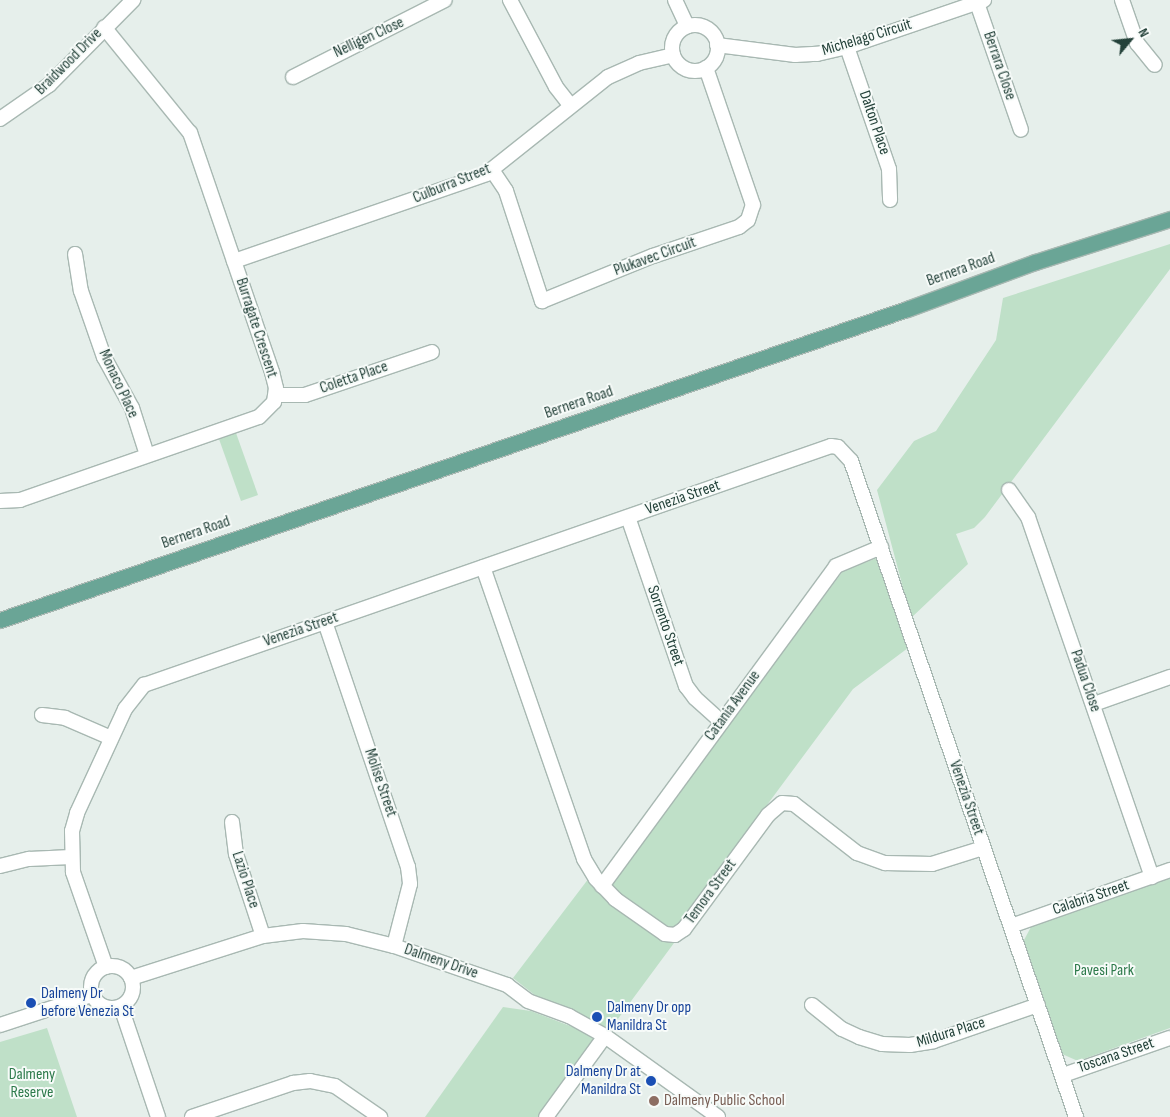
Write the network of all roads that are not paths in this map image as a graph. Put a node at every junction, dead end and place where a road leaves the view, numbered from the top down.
1 (133, 0) edge
2 (446, 0) edge
3 (510, 0) edge
4 (675, 0) edge
5 (1122, 0) edge
6 (981, 1) edge
7 (687, 26) junction
8 (104, 27) junction
9 (717, 45) junction
10 (847, 47) junction
11 (673, 55) junction
12 (1155, 65) dead end
13 (706, 68) junction
14 (293, 77) dead end
15 (570, 105) junction
16 (0, 119) edge
17 (1021, 130) dead end
18 (492, 170) junction
19 (890, 200) dead end
20 (1170, 219) edge
21 (75, 254) dead end
22 (234, 261) junction
23 (432, 352) dead end
24 (276, 394) junction
25 (147, 455) junction
26 (1009, 490) dead end
27 (0, 501) edge
28 (628, 517) junction
29 (880, 547) junction
30 (483, 567) junction
31 (0, 620) edge
32 (325, 622) junction
33 (1170, 678) edge
34 (1094, 704) junction
35 (42, 715) dead end
36 (722, 722) junction
37 (111, 738) junction
38 (232, 822) dead end
39 (983, 848) junction
40 (71, 857) junction
41 (0, 866) edge
42 (1170, 870) edge
43 (1152, 876) junction
44 (602, 886) junction
45 (1011, 926) junction
46 (263, 936) junction
47 (394, 946) junction
48 (106, 967) junction
49 (131, 978) junction
50 (92, 995) junction
51 (812, 1005) dead end
52 (1038, 1005) junction
53 (121, 1007) junction
54 (0, 1025) edge
55 (605, 1036) junction
56 (1170, 1038) edge
57 (1063, 1074) junction
58 (158, 1117) edge
59 (192, 1117) edge
60 (380, 1117) edge
61 (546, 1117) edge
62 (718, 1117) edge
63 (1076, 1117) edge

1 - 8 street, Braidwood Drive
2 - 14 street, Nelligen Close
3 - 15 street
4 - 7 street
5 - 12 street
6 - 10 street, Michelago Circuit
6 - 17 street, Berrara Close
7 - 9 street
7 - 11 street
8 - 16 street, Braidwood Drive
8 - 22 street, Burragate Crescent
9 - 10 street, Michelago Circuit
9 - 13 street
10 - 19 street, Dalton Place
11 - 13 street
11 - 15 street, Culburra Street
13 - 18 street, Plukavec Circuit
15 - 18 street, Culburra Street
18 - 22 street, Culburra Street
20 - 31 main road, Bernera Road
21 - 25 street, Monaco Place
22 - 24 street, Burragate Crescent
23 - 24 street, Coletta Place
24 - 25 street, Burragate Crescent
25 - 27 street, Burragate Crescent
26 - 34 street, Padua Close
28 - 29 street, Venezia Street
28 - 30 street, Venezia Street
28 - 36 street, Sorrento Street
29 - 36 street, Catania Avenue
29 - 39 street, Venezia Street
30 - 32 street, Venezia Street
30 - 44 street, Temora Street
32 - 37 street, Venezia Street
32 - 47 street, Molise Street
33 - 34 street
34 - 43 street, Padua Close
35 - 37 street
36 - 44 street, Catania Avenue
37 - 40 street, Venezia Street
38 - 46 street, Lazio Place
39 - 44 street, Temora Street
39 - 45 street, Venezia Street
40 - 41 street
40 - 48 street, Venezia Street
42 - 43 street, Calabria Street
43 - 45 street, Calabria Street
45 - 52 street, Venezia Street
46 - 47 street, Dalmeny Drive
46 - 49 street, Dalmeny Drive
47 - 55 street, Dalmeny Drive
48 - 49 street
48 - 50 street
49 - 53 street
50 - 53 street
50 - 54 street
51 - 52 street, Mildura Place
52 - 57 street, Venezia Street
53 - 58 street
55 - 61 street
55 - 62 street, Dalmeny Drive
56 - 57 street, Toscana Street
57 - 63 street, Venezia Street
59 - 60 street

